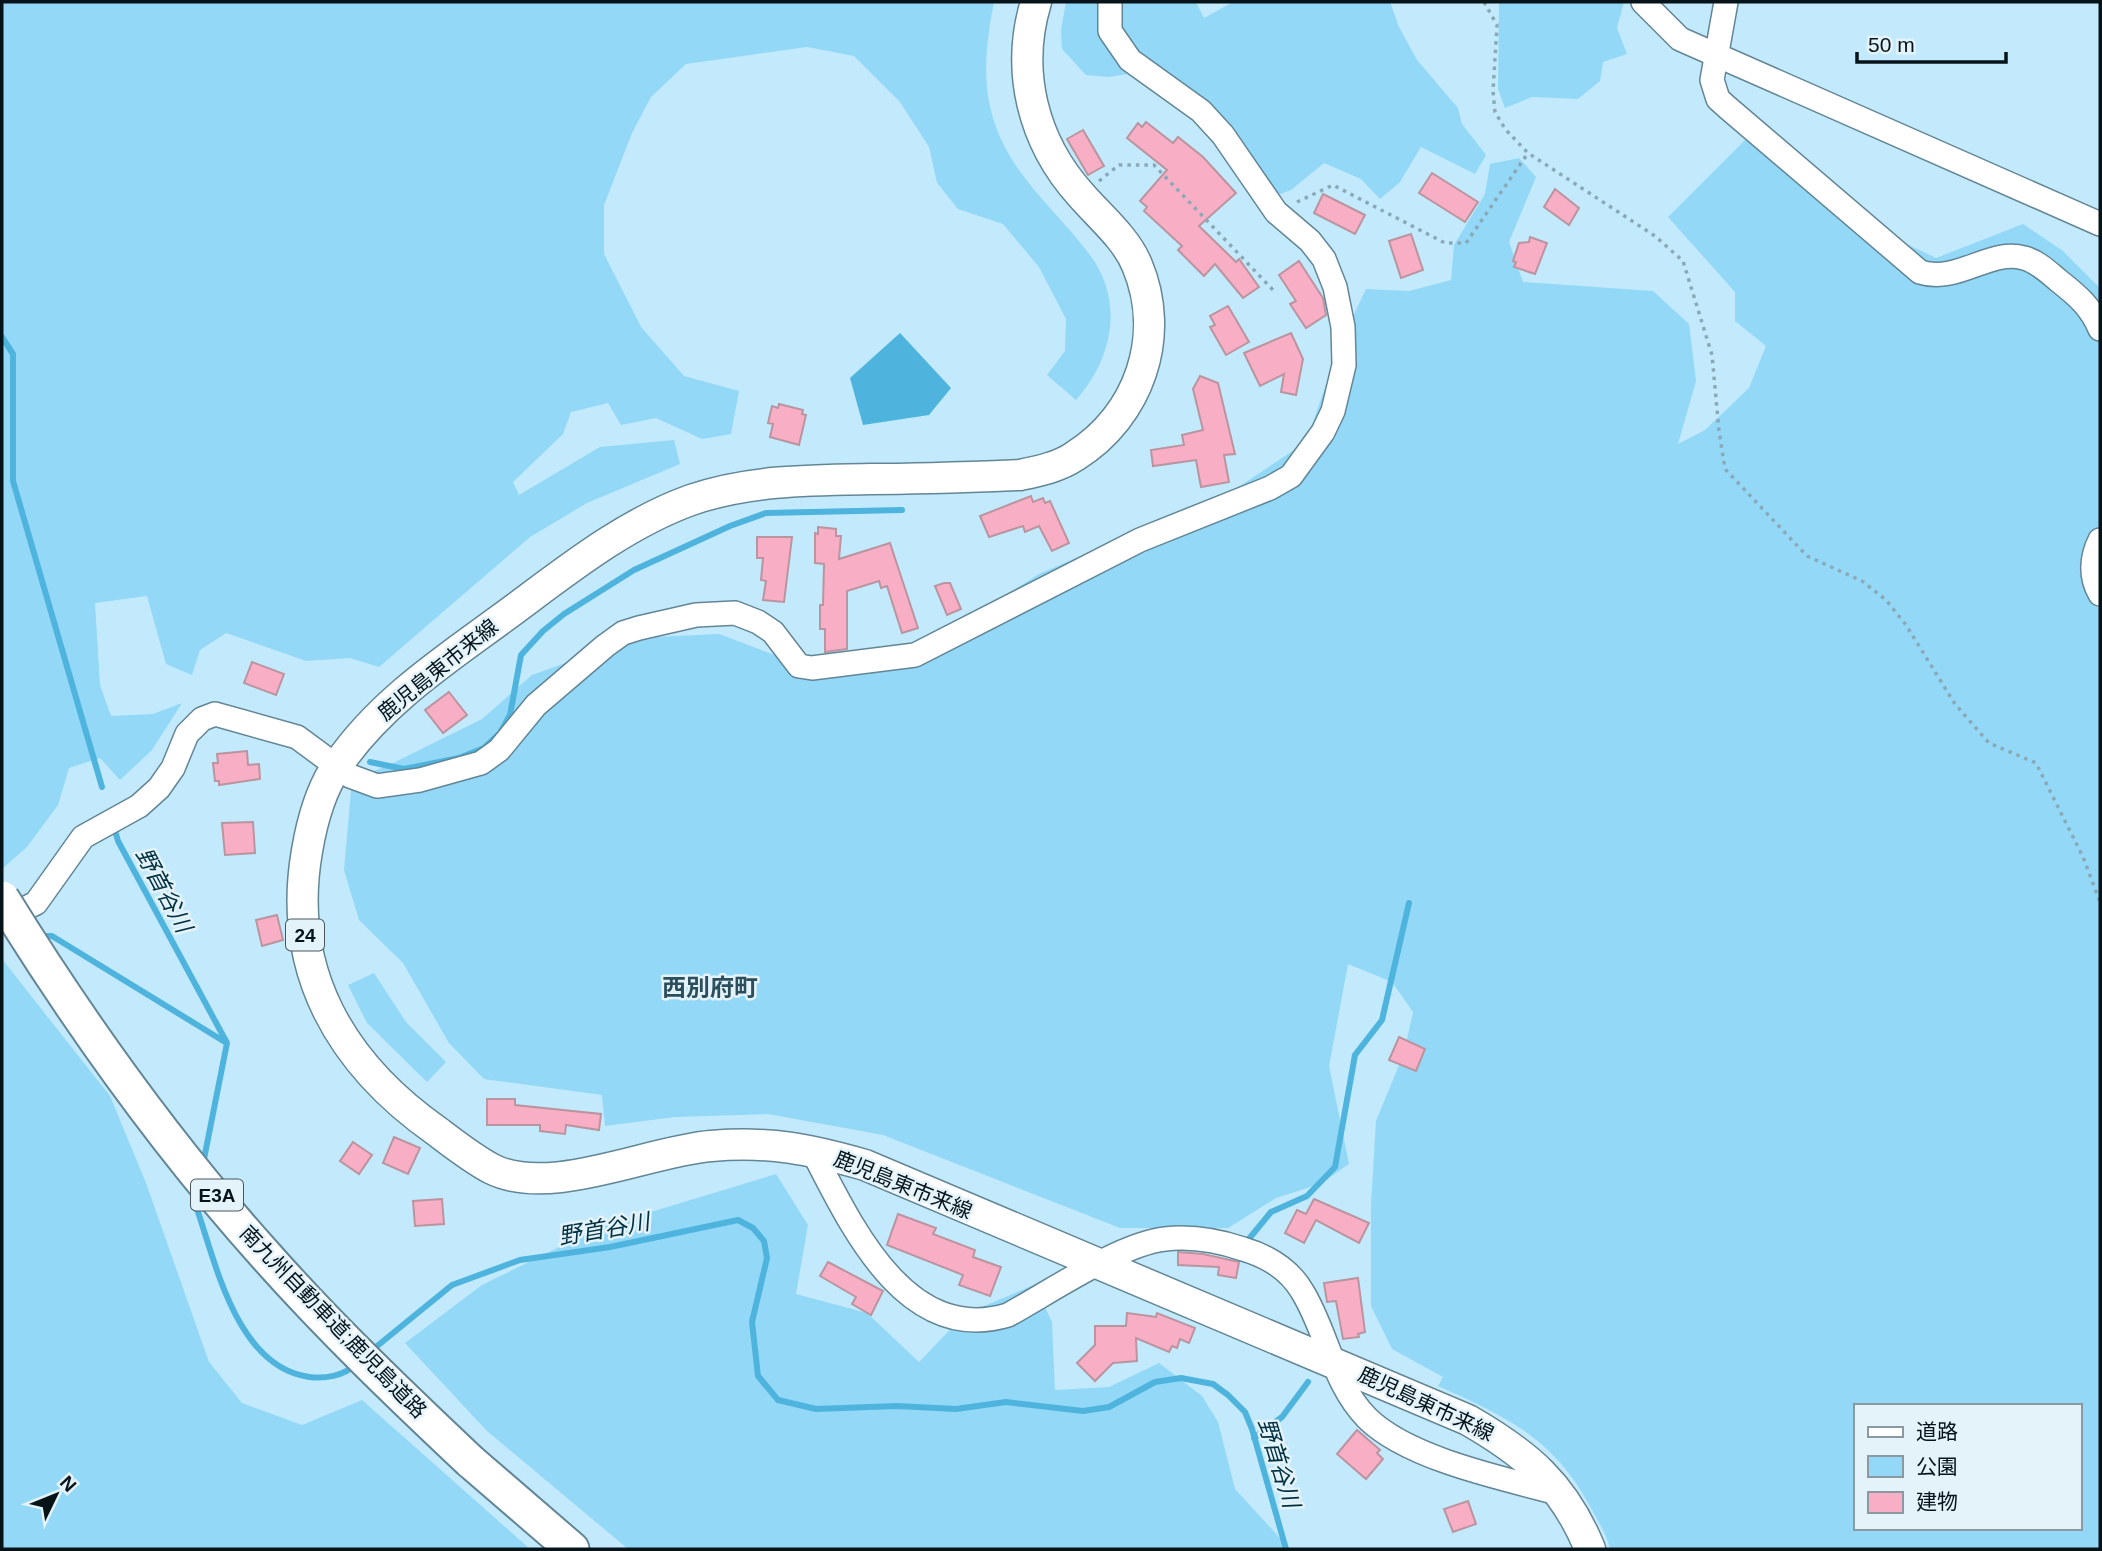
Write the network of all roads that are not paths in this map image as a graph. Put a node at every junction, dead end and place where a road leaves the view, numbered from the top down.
1 (1036, 2) edge
2 (1110, 2) edge
3 (1643, 2) edge
4 (1726, 2) edge
5 (1716, 56) junction
6 (2100, 224) edge
7 (2100, 329) edge
8 (2100, 540) edge
9 (2100, 594) edge
10 (338, 765) junction
11 (2, 898) edge
12 (2, 920) edge
13 (812, 1150) junction
14 (1101, 1264) junction
15 (1332, 1361) junction
16 (1562, 1494) junction
17 (572, 1549) edge
18 (1590, 1549) edge

1 - 10 main road, 鹿児島東市来線 / 24
2 - 10 street
3 - 5 street
4 - 5 street
5 - 6 street
5 - 7 street
8 - 9 street
10 - 12 street
10 - 13 main road, 鹿児島東市来線 / 24
11 - 17 highway, 南九州自動車道;鹿児島道路 / E3A, bridge
13 - 14 main road, 鹿児島東市来線 / 24
13 - 14 street
14 - 15 main road, 鹿児島東市来線 / 24
14 - 15 street
15 - 16 main road, 鹿児島東市来線 / 24
15 - 16 street
16 - 18 main road, 鹿児島東市来線 / 24

